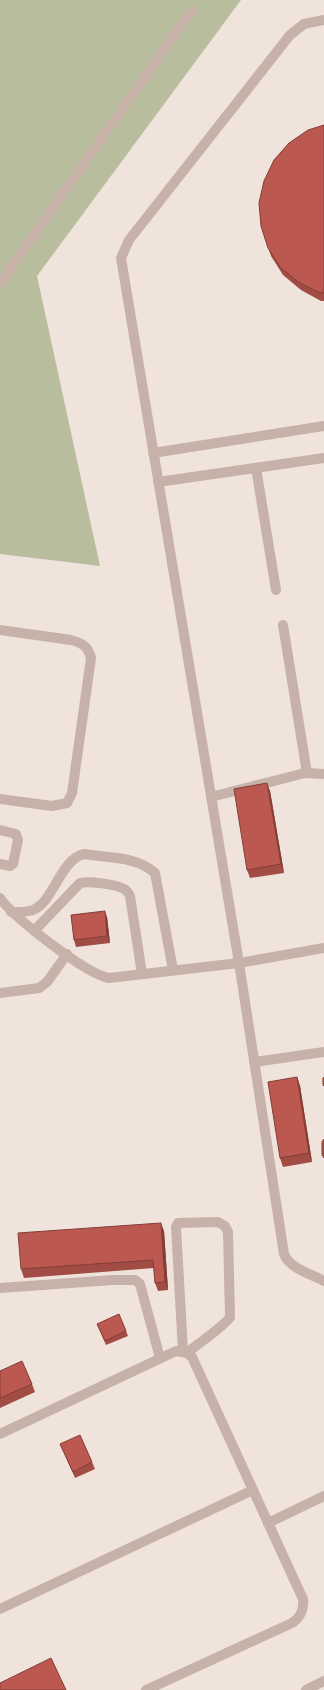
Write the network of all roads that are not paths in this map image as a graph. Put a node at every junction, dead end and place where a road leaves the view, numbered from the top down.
1 (192, 10) dead end
2 (324, 20) edge
3 (0, 283) edge
4 (324, 426) edge
5 (153, 452) junction
6 (324, 458) edge
7 (256, 468) junction
8 (158, 482) junction
9 (276, 590) dead end
10 (283, 624) dead end
11 (0, 630) edge
12 (305, 773) junction
13 (324, 774) edge
14 (211, 797) junction
15 (0, 799) edge
16 (0, 830) edge
17 (0, 864) edge
18 (0, 898) edge
19 (11, 912) junction
20 (34, 931) junction
21 (324, 948) edge
22 (67, 954) junction
23 (239, 963) junction
24 (173, 970) junction
25 (142, 974) junction
26 (0, 993) edge
27 (324, 1052) edge
28 (254, 1062) junction
29 (324, 1281) edge
30 (0, 1288) edge
31 (185, 1352) junction
32 (160, 1358) junction
33 (0, 1434) edge
34 (253, 1490) junction
35 (324, 1496) edge
36 (268, 1523) junction
37 (0, 1609) edge
38 (324, 1681) edge
39 (146, 1690) edge
40 (306, 1690) edge

1 - 3 street
2 - 5 street
4 - 5 street
5 - 8 street
6 - 7 street
7 - 8 street
7 - 9 street
8 - 14 street
10 - 12 street
11 - 15 street
12 - 13 street
12 - 14 street
14 - 23 street
16 - 17 street
18 - 19 street
19 - 20 street
19 - 24 street
20 - 22 street
20 - 25 street
21 - 23 street
22 - 25 street
22 - 26 street
23 - 24 street
23 - 28 street
24 - 25 street
27 - 28 street
28 - 29 street
30 - 32 street
31 - 31 street
31 - 32 street
31 - 34 street
32 - 33 street
34 - 36 street
34 - 37 street
35 - 36 street
36 - 39 street
38 - 40 street

